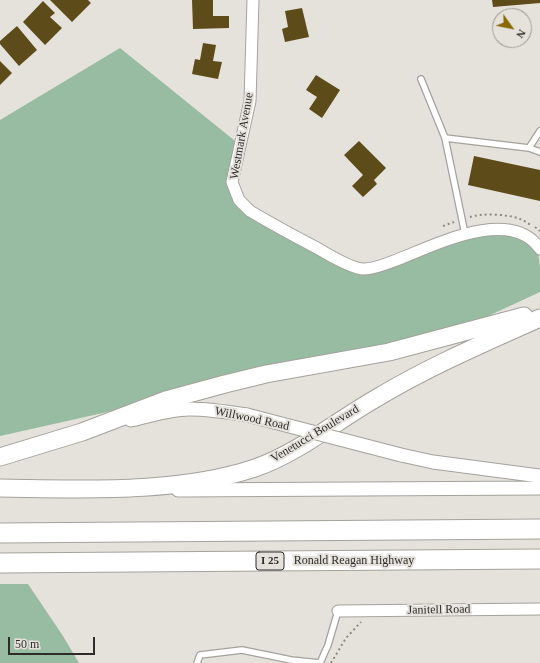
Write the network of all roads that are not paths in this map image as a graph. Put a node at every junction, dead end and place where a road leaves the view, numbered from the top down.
1 (253, 0) edge
2 (421, 79) dead end
3 (540, 131) edge
4 (445, 138) junction
5 (529, 148) junction
6 (540, 152) edge
7 (465, 234) junction
8 (540, 249) edge
9 (540, 312) edge
10 (540, 318) edge
11 (82, 432) junction
12 (0, 457) edge
13 (540, 476) edge
14 (0, 488) edge
15 (540, 488) edge
16 (116, 489) junction
17 (540, 529) edge
18 (0, 533) edge
19 (540, 559) edge
20 (0, 563) edge
21 (540, 609) edge
22 (338, 611) joint
23 (198, 663) edge
24 (320, 663) edge

1 - 7 street, Westmark Avenue
2 - 4 lane
3 - 5 lane
4 - 5 lane
4 - 7 lane
5 - 6 lane
7 - 8 street
9 - 11 main road
10 - 16 main road, Venetucci Boulevard
11 - 12 main road
11 - 13 street, Willwood Road, bridge
14 - 16 main road, Venetucci Boulevard
15 - 16 street
17 - 18 highway
19 - 20 highway, Ronald Reagan Highway / I 25
21 - 22 street, Janitell Road
22 - 24 lane
23 - 24 lane

